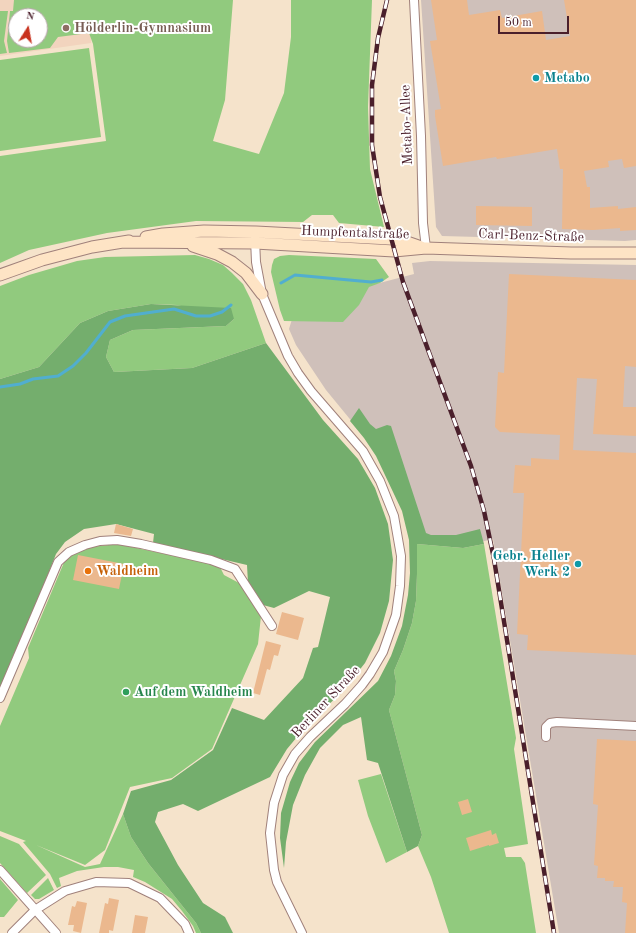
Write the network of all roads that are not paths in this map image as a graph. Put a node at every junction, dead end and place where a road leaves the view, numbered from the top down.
1 (414, 0) edge
2 (255, 238) junction
3 (122, 242) junction
4 (170, 242) junction
5 (426, 248) junction
6 (636, 253) edge
7 (0, 275) edge
8 (262, 294) junction
9 (272, 626) dead end
10 (0, 698) edge
11 (636, 726) edge
12 (546, 737) dead end
13 (0, 870) edge
14 (36, 910) junction
15 (12, 933) edge
16 (56, 933) edge
17 (189, 933) edge
18 (302, 933) edge

1 - 5 street, Metabo-Allee
2 - 3 street, Humpfentalstraße
2 - 4 street, Humpfentalstraße
2 - 5 street, Humpfentalstraße
2 - 8 street, Berliner Straße
3 - 4 street, Humpfentalstraße
3 - 7 street, Humpfentalstraße
4 - 8 street
5 - 6 street, Carl-Benz-Straße
8 - 18 street, Berliner Straße
9 - 10 street
11 - 12 street
13 - 14 street
14 - 15 street
14 - 16 street
14 - 17 street

